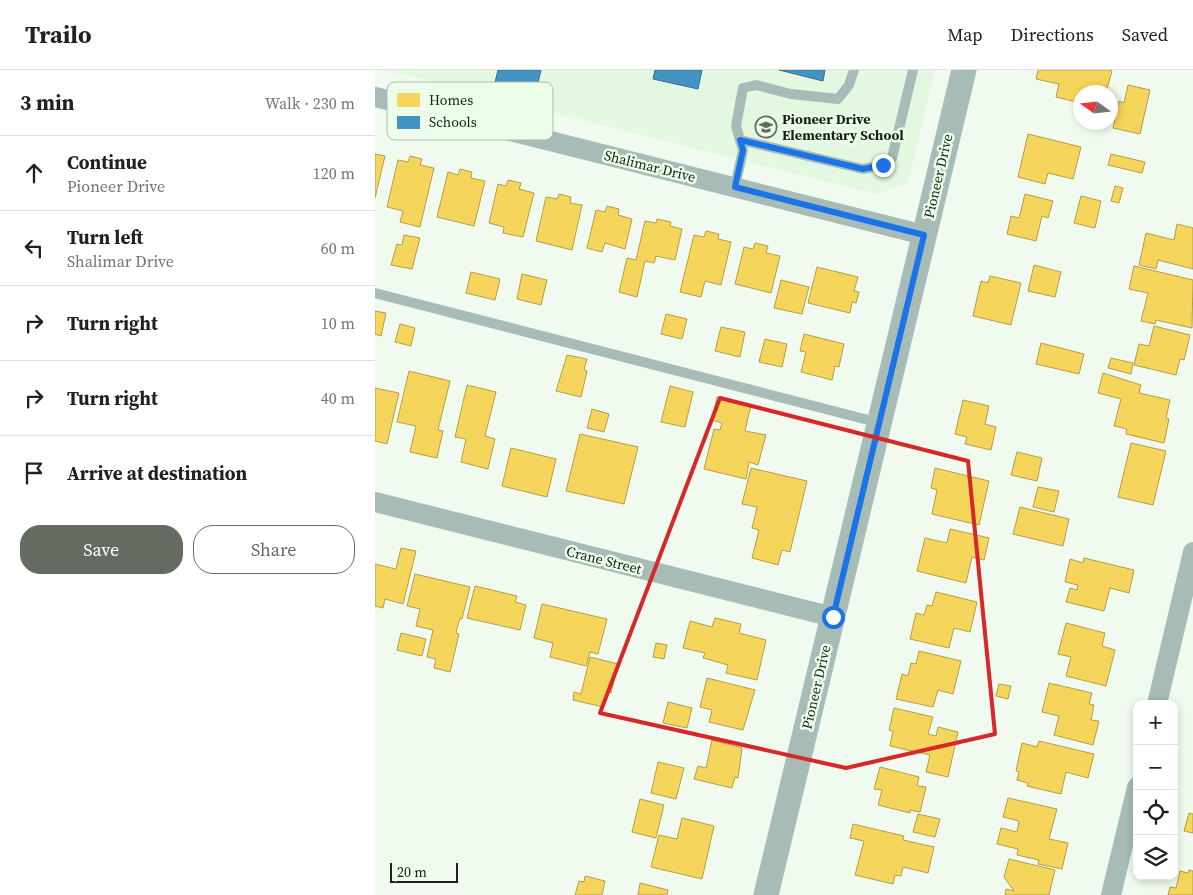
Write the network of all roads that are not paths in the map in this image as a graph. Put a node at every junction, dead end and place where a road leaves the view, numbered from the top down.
1 (854, 70) edge
2 (913, 70) edge
3 (964, 70) edge
4 (549, 140) edge
5 (740, 140) junction
6 (735, 187) junction
7 (924, 235) junction
8 (375, 294) edge
9 (880, 423) junction
10 (375, 502) edge
11 (1193, 552) edge
12 (833, 617) junction
13 (1158, 700) edge
14 (1136, 790) edge
15 (772, 894) edge
16 (1111, 895) edge

1 - 5 lane
2 - 5 lane
3 - 7 street, Pioneer Drive
4 - 6 street, Shalimar Drive
5 - 6 lane
6 - 7 street, Shalimar Drive
7 - 9 street, Pioneer Drive
8 - 9 lane
9 - 12 street, Pioneer Drive
10 - 12 street, Crane Street
11 - 13 street
12 - 15 street, Pioneer Drive
14 - 16 street

